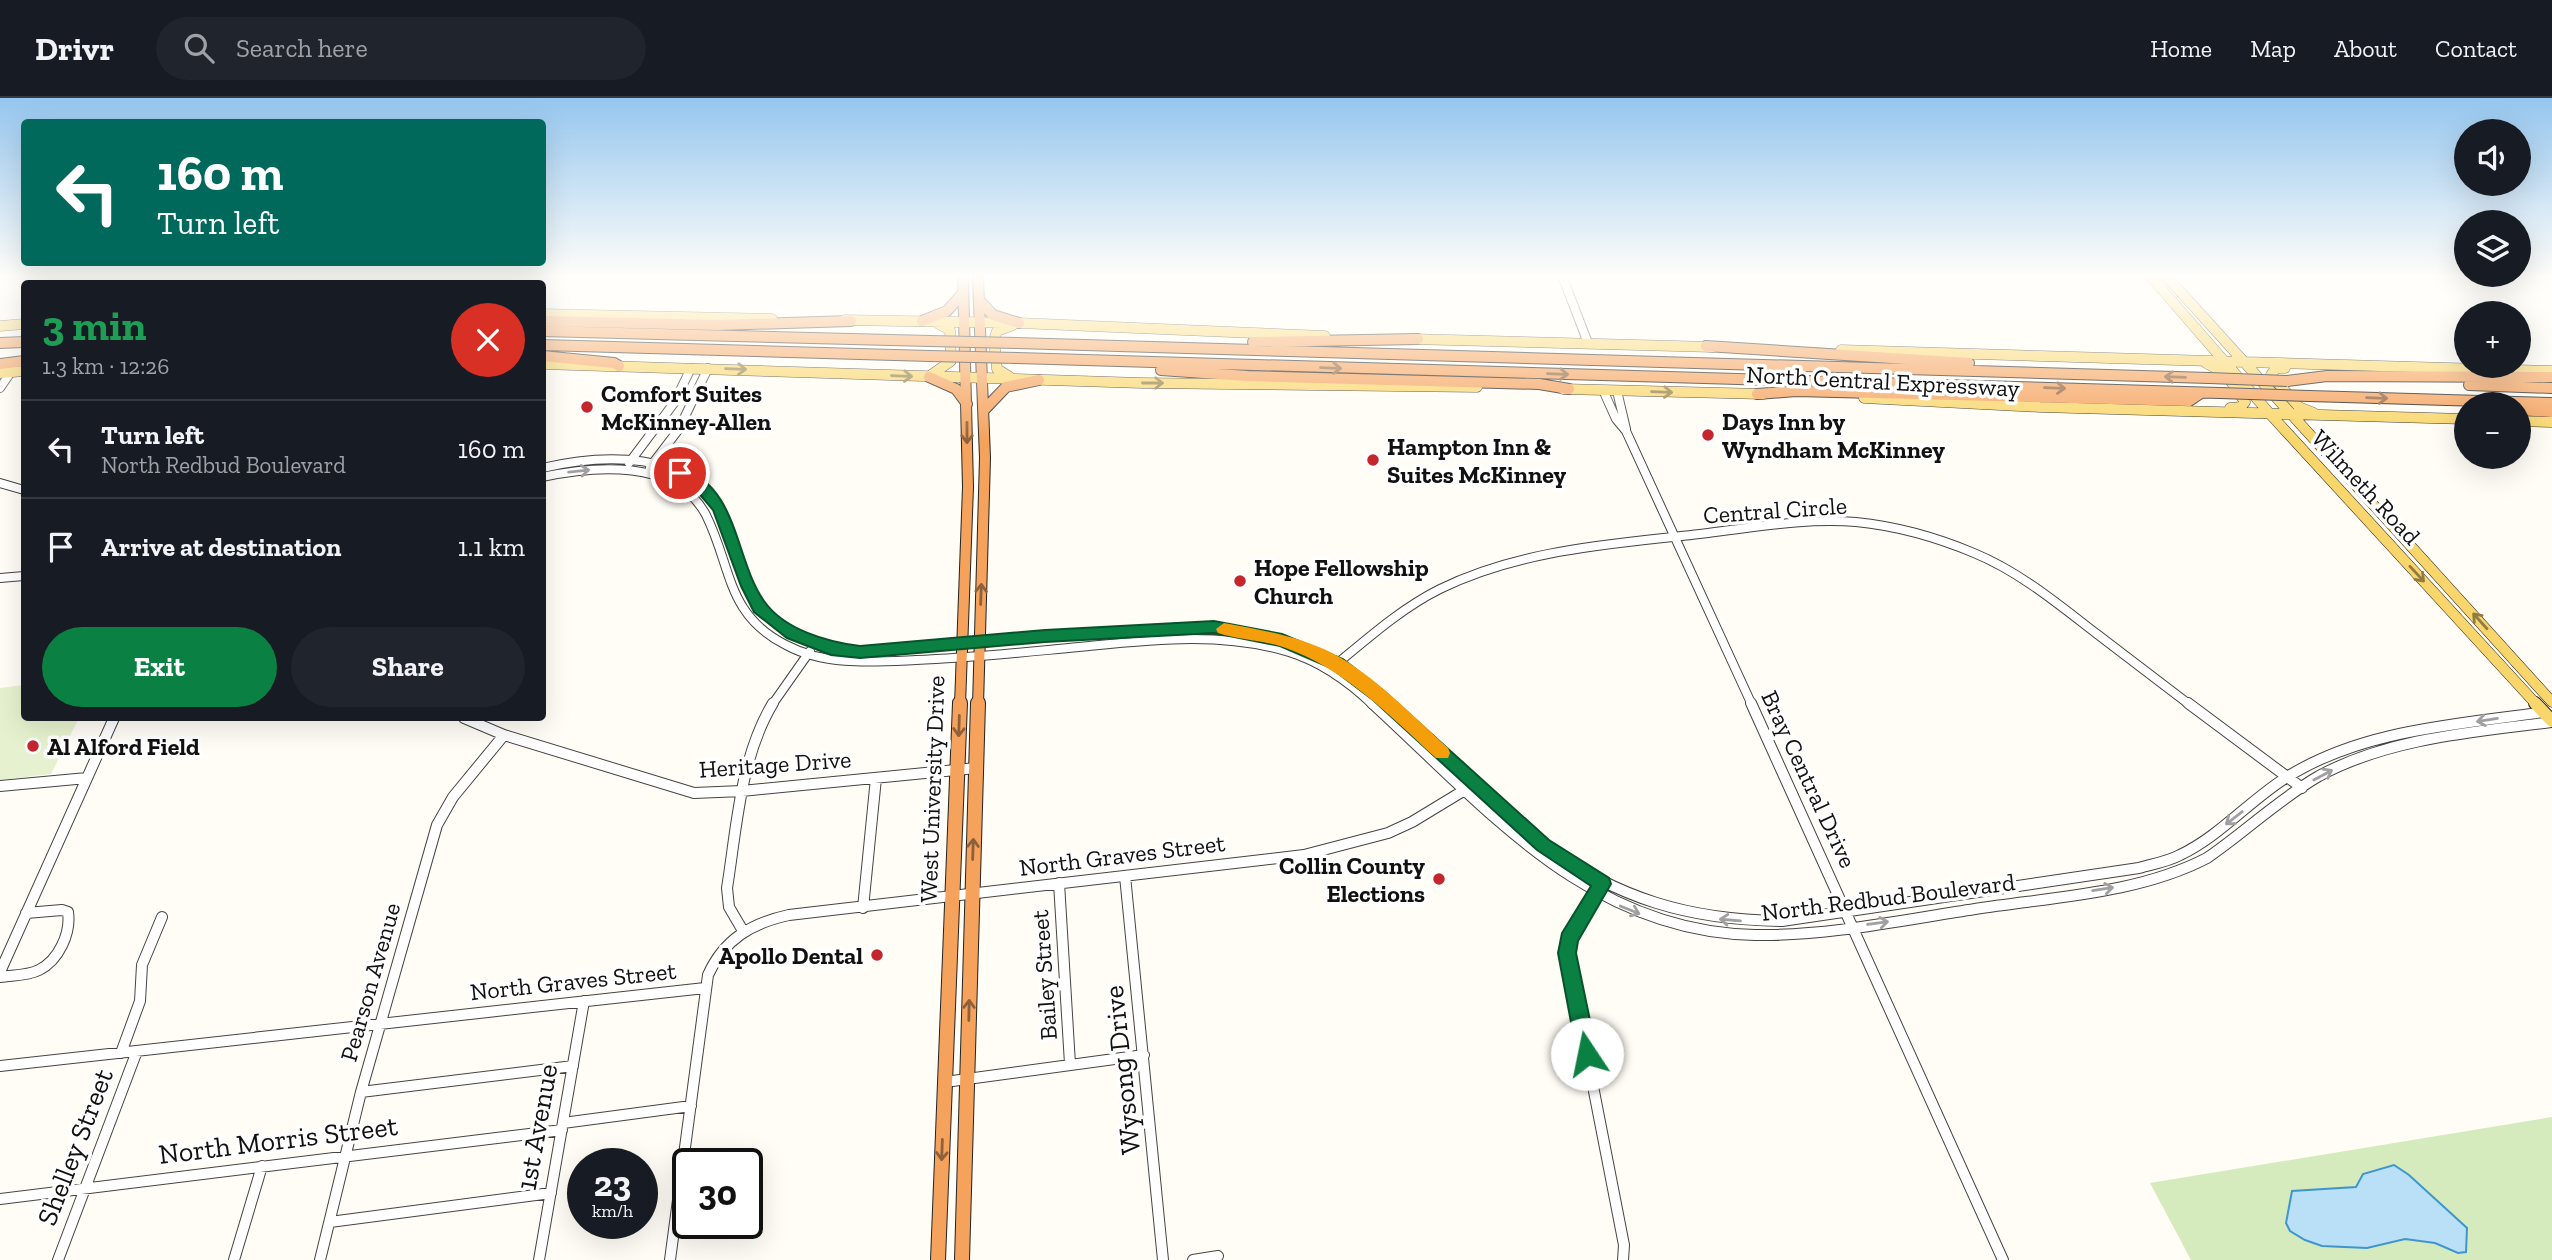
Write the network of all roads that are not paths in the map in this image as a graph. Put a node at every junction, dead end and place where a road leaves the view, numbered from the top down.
1 (590, 332) edge
2 (950, 332) edge
3 (964, 332) edge
4 (980, 332) edge
5 (997, 332) edge
6 (1249, 332) edge
7 (1584, 332) edge
8 (2200, 332) edge
9 (2218, 332) edge
10 (21, 334) edge
11 (0, 335) edge
12 (1418, 339) junction
13 (21, 342) edge
14 (0, 343) edge
15 (1588, 344) junction
16 (546, 345) edge
17 (1099, 345) junction
18 (1706, 346) junction
19 (21, 354) edge
20 (0, 355) edge
21 (546, 356) edge
22 (2198, 360) junction
23 (21, 361) edge
24 (1140, 362) junction
25 (2226, 362) junction
26 (2247, 363) junction
27 (0, 364) edge
28 (546, 364) edge
29 (2351, 365) junction
30 (619, 366) junction
31 (691, 368) junction
32 (708, 368) junction
33 (21, 371) edge
34 (2552, 371) edge
35 (10, 372) junction
36 (0, 373) edge
37 (2140, 376) junction
38 (929, 377) junction
39 (2552, 377) edge
40 (966, 378) junction
41 (982, 378) junction
42 (1021, 379) junction
43 (2209, 379) joint
44 (1039, 380) junction
45 (2287, 381) junction
46 (0, 388) edge
47 (2552, 388) edge
48 (1569, 389) junction
49 (1602, 390) junction
50 (1617, 391) junction
51 (2201, 393) junction
52 (1757, 394) junction
53 (2454, 401) edge
54 (2531, 403) edge
55 (2552, 403) edge
56 (967, 405) junction
57 (984, 410) junction
58 (2144, 410) junction
59 (2531, 411) edge
60 (2552, 412) edge
61 (2271, 415) junction
62 (2292, 416) junction
63 (2325, 416) junction
64 (2454, 419) edge
65 (2531, 421) edge
66 (2552, 422) edge
67 (658, 426) junction
68 (679, 429) junction
69 (1626, 431) junction
70 (2300, 446) junction
71 (632, 459) junction
72 (654, 464) junction
73 (546, 467) edge
74 (624, 470) junction
75 (645, 474) junction
76 (546, 476) edge
77 (0, 483) edge
78 (21, 489) edge
79 (2369, 500) junction
80 (1676, 537) junction
81 (21, 576) edge
82 (0, 578) edge
83 (2452, 590) junction
84 (2434, 592) junction
85 (1179, 633) junction
86 (1077, 634) junction
87 (980, 642) junction
88 (815, 643) junction
89 (962, 651) junction
90 (1025, 652) junction
91 (807, 654) junction
92 (979, 656) junction
93 (1334, 666) junction
94 (2552, 702) edge
95 (2548, 713) edge
96 (113, 721) edge
97 (471, 721) edge
98 (2552, 721) edge
99 (504, 736) junction
100 (976, 768) junction
101 (957, 770) junction
102 (2287, 777) junction
103 (87, 778) junction
104 (876, 778) junction
105 (1475, 783) junction
106 (0, 786) edge
107 (2302, 788) junction
108 (1465, 790) junction
109 (742, 791) junction
110 (2168, 859) junction
111 (2178, 871) junction
112 (1125, 876) junction
113 (1059, 883) junction
114 (1602, 884) junction
115 (2001, 890) junction
116 (972, 894) junction
117 (1594, 894) junction
118 (951, 896) junction
119 (2009, 904) junction
120 (863, 908) junction
121 (1847, 912) junction
122 (26, 913) junction
123 (162, 917) dead end
124 (1854, 926) junction
125 (743, 931) junction
126 (4, 953) edge
127 (0, 971) edge
128 (0, 977) edge
129 (705, 988) junction
130 (584, 1002) junction
131 (380, 1024) junction
132 (137, 1051) junction
133 (121, 1053) junction
134 (1144, 1055) junction
135 (1070, 1064) junction
136 (0, 1066) edge
137 (573, 1066) junction
138 (967, 1079) junction
139 (944, 1082) junction
140 (361, 1092) junction
141 (691, 1106) junction
142 (562, 1126) junction
143 (344, 1157) junction
144 (262, 1166) junction
145 (85, 1188) junction
146 (551, 1193) junction
147 (0, 1199) edge
148 (330, 1222) junction
149 (1218, 1256) dead end
150 (58, 1260) edge
151 (234, 1260) edge
152 (320, 1260) edge
153 (539, 1260) edge
154 (670, 1260) edge
155 (938, 1260) edge
156 (962, 1260) edge
157 (1163, 1260) edge
158 (1193, 1260) edge
159 (1623, 1260) edge
160 (2003, 1260) edge

1 - 17 highway, bridge
2 - 38 main road
3 - 40 highway, West University Drive
4 - 41 highway, West University Drive
5 - 42 main road
6 - 12 main road, North Central Expressway
7 - 15 street
8 - 25 main road, Wilmeth Road
9 - 26 main road, Wilmeth Road
10 - 11 highway
12 - 15 main road, North Central Expressway
12 - 17 highway
13 - 14 highway
15 - 18 main road, North Central Expressway
16 - 24 highway, bridge
17 - 37 highway
18 - 22 main road, North Central Expressway
18 - 37 highway
19 - 20 highway
21 - 30 highway
22 - 25 main road, North Central Expressway
22 - 58 main road
23 - 27 highway
24 - 48 highway
24 -> 51 highway
25 - 26 main road, North Central Expressway
25 - 61 main road, Wilmeth Road
26 - 29 main road, North Central Expressway
26 - 62 main road, Wilmeth Road
28 - 30 main road, North Central Expressway
29 - 34 main road, North Central Expressway
29 - 63 main road
30 - 31 main road, North Central Expressway
31 - 32 main road, North Central Expressway
31 - 67 street
32 -> 38 main road, North Central Expressway
32 - 68 street
33 - 35 main road
35 - 36 main road
35 - 46 street
43 -> 37 highway
38 - 40 main road, North Central Expressway
38 - 56 highway
39 - 45 highway
40 - 41 main road, North Central Expressway
40 - 56 highway, West University Drive
41 - 42 main road, North Central Expressway
41 - 57 highway, West University Drive
42 - 44 main road, North Central Expressway
43 - 45 highway, bridge
44 -> 48 main road, North Central Expressway
44 - 57 highway
45 - 47 highway
48 - 49 main road, North Central Expressway
49 - 50 main road, North Central Expressway
49 - 69 street, Bray Central Drive
50 -> 52 main road, North Central Expressway
50 - 69 street, Bray Central Drive
51 - 52 highway
51 -> 53 highway, bridge
52 - 58 main road, North Central Expressway
54 - 55 highway
56 -> 89 highway, West University Drive
87 -> 57 highway, West University Drive
58 - 61 main road, North Central Expressway
59 - 60 highway
61 - 62 main road, North Central Expressway
61 - 70 main road, Wilmeth Road
62 - 63 main road, North Central Expressway
62 - 79 main road, Wilmeth Road
63 - 64 main road, North Central Expressway
65 - 66 main road
67 - 68 street
67 - 71 street
68 - 72 street
69 - 80 street, Bray Central Drive
70 - 79 main road
70 -> 84 main road, Wilmeth Road
71 - 72 street, North Redbud Boulevard
71 - 73 street, North Redbud Boulevard
71 - 74 street
72 - 75 street
72 - 88 street, North Redbud Boulevard
74 - 75 street, North Redbud Boulevard
76 -> 74 street, North Redbud Boulevard
75 - 91 street, North Redbud Boulevard
77 - 78 street
79 - 83 main road, Wilmeth Road
80 - 93 street, Central Circle
80 - 102 street, Central Circle
80 - 121 street, Bray Central Drive
81 - 82 street
83 - 84 main road
94 -> 83 main road, Wilmeth Road
84 - 95 main road, Wilmeth Road
85 - 86 street, North Redbud Boulevard
85 - 90 street, North Redbud Boulevard
85 - 93 street, North Redbud Boulevard
86 - 87 street, North Redbud Boulevard
86 - 90 street
87 - 89 street, North Redbud Boulevard
87 - 92 highway, West University Drive
88 - 89 street, North Redbud Boulevard
88 - 91 street
89 - 91 street, North Redbud Boulevard
89 - 92 street, North Redbud Boulevard
89 -> 101 highway, West University Drive
90 - 92 street, North Redbud Boulevard
91 - 109 street
92 - 100 highway, West University Drive
93 - 105 street, North Redbud Boulevard
93 - 108 street, North Redbud Boulevard
95 - 98 main road, Wilmeth Road
95 -> 102 street, North Redbud Boulevard
96 - 103 street
97 - 99 street, Heritage Drive
107 -> 98 street, North Redbud Boulevard
99 - 109 street, Heritage Drive
99 - 131 street, Pearson Avenue
100 - 101 street, Heritage Drive
116 -> 100 highway, West University Drive
101 - 104 street, Heritage Drive
101 - 118 highway, West University Drive
102 - 107 street, Central Circle
102 -> 110 street, North Redbud Boulevard
103 - 106 street
103 - 122 street
104 - 109 street, Heritage Drive
104 - 120 street
105 - 108 street, North Graves Street
105 - 114 street, North Redbud Boulevard
107 - 111 street, North Redbud Boulevard
108 - 112 street, North Graves Street
108 - 117 street, North Redbud Boulevard
109 - 125 street
110 - 111 street
110 - 115 street, North Redbud Boulevard
119 -> 111 street, North Redbud Boulevard
112 - 113 street, North Graves Street
112 - 134 street, Wysong Drive
113 - 116 street, North Graves Street
113 - 135 street, Bailey Street
114 - 117 street
121 -> 114 street, North Redbud Boulevard
115 - 119 street
115 - 121 street, North Redbud Boulevard
116 - 118 street, North Graves Street
138 -> 116 highway, West University Drive
117 -> 124 street, North Redbud Boulevard
117 - 159 street
118 - 120 street, North Graves Street
118 - 139 highway, West University Drive
124 -> 119 street, North Redbud Boulevard
120 - 125 street, North Graves Street
121 - 124 street, Bray Central Drive
122 - 126 street
122 - 128 street
123 - 133 street
124 - 160 street, Bray Central Drive
125 - 129 street, North Graves Street
126 - 127 street
129 - 130 street, North Graves Street
129 - 141 street
130 - 131 street, North Graves Street
130 - 137 street, 1st Avenue
131 - 132 street, North Graves Street
131 - 140 street, Pearson Avenue
132 - 133 street, North Graves Street
132 - 145 street, Shelley Street
133 - 136 street, North Graves Street
134 - 135 street
134 - 157 street, Wysong Drive
135 - 138 street
137 - 140 street
137 - 142 street, 1st Avenue
138 - 139 street
138 - 156 highway, West University Drive
139 -> 155 highway, West University Drive
140 - 143 street, Pearson Avenue
141 - 142 street, North Morris Street
141 - 154 street
142 - 143 street, North Morris Street
142 - 146 street, 1st Avenue
143 - 144 street, North Morris Street
143 - 148 street, Pearson Avenue
144 - 145 street, North Morris Street
144 - 151 street
145 - 147 street, North Morris Street
145 - 150 street, Shelley Street
146 - 148 street
146 - 153 street, 1st Avenue
148 - 152 street, Pearson Avenue
149 - 158 street

